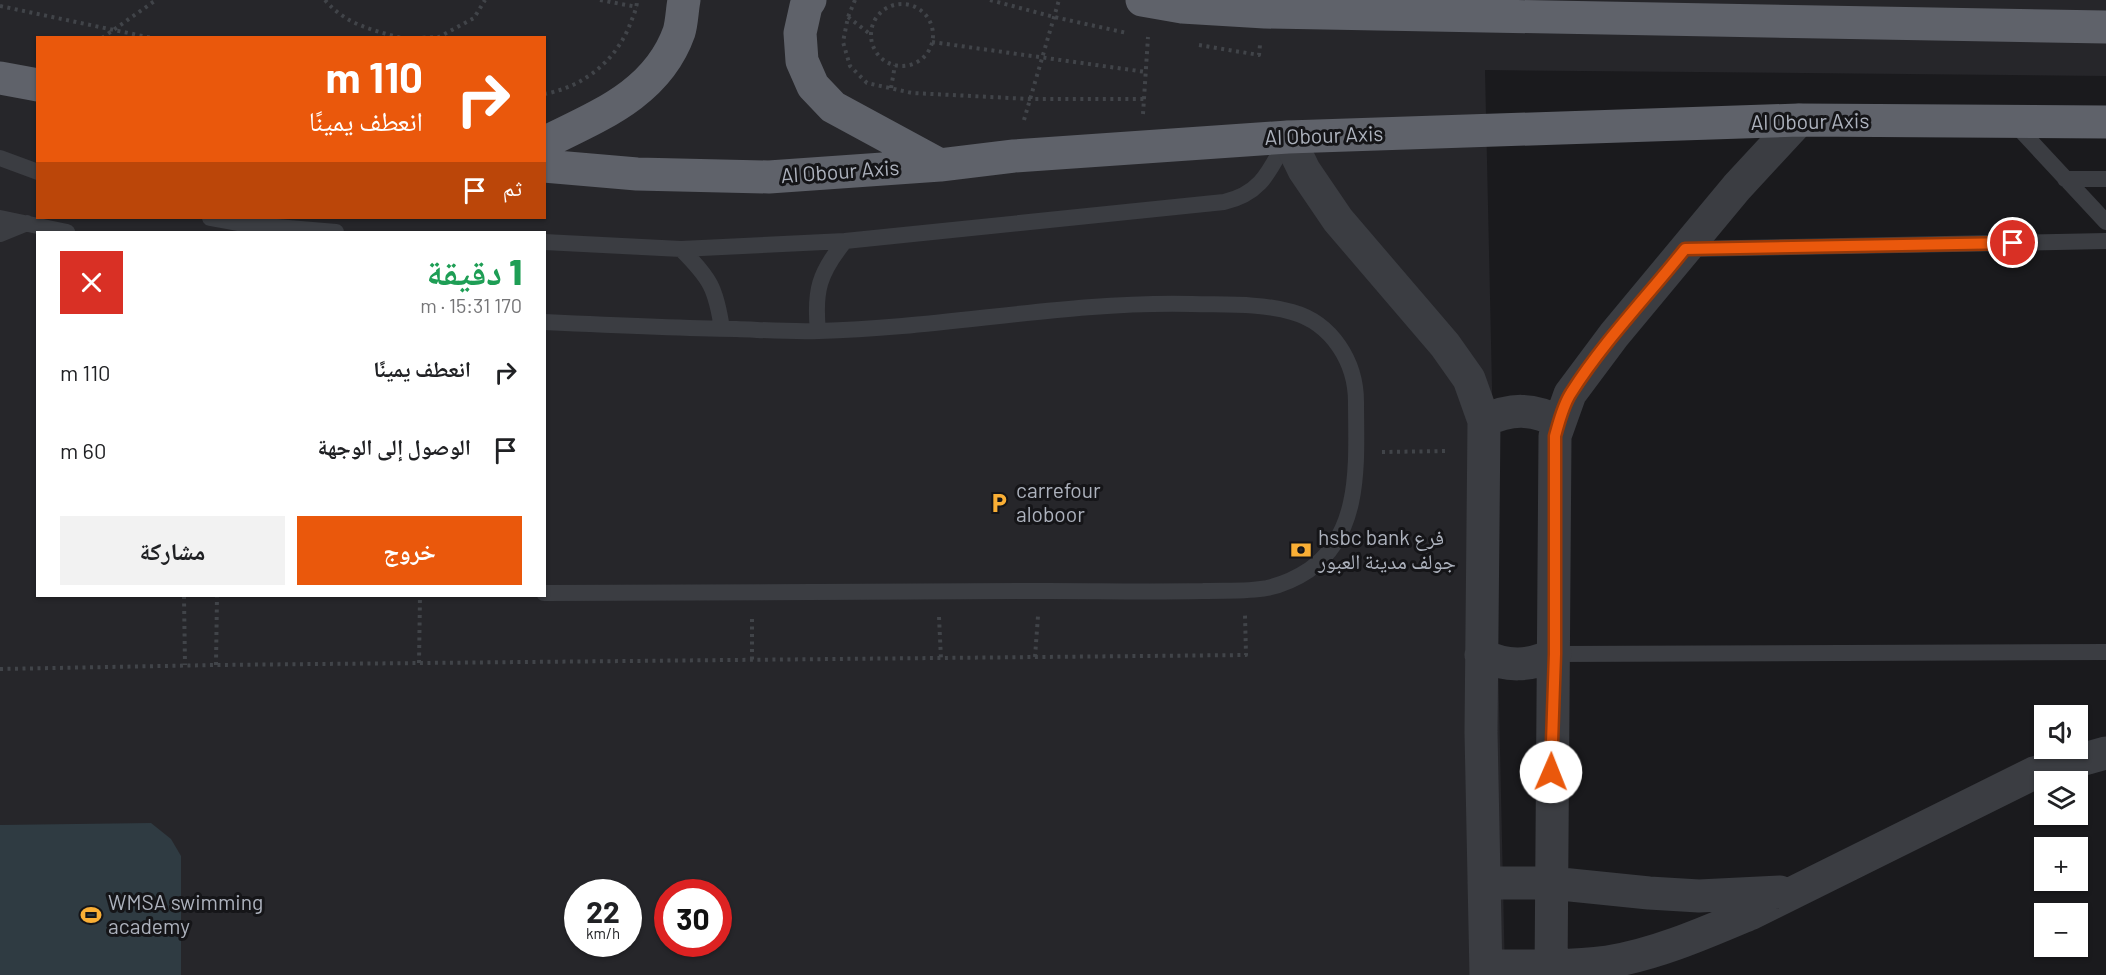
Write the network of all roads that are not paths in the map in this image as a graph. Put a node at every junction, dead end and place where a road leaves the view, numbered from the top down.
1 (684, 0) edge
2 (810, 0) edge
3 (1142, 0) edge
4 (2106, 27) edge
5 (0, 78) edge
6 (36, 85) edge
7 (1799, 120) junction
8 (2013, 122) junction
9 (2106, 122) edge
10 (1288, 137) junction
11 (546, 142) edge
12 (0, 158) edge
13 (940, 165) junction
14 (546, 166) edge
15 (36, 171) edge
16 (2106, 178) edge
17 (2065, 179) junction
18 (0, 218) edge
19 (216, 219) edge
20 (2106, 222) edge
21 (27, 224) junction
22 (243, 224) junction
23 (62, 231) edge
24 (221, 231) edge
25 (324, 231) edge
26 (0, 234) edge
27 (845, 241) junction
28 (2106, 241) edge
29 (546, 242) edge
30 (681, 249) junction
31 (1685, 249) junction
32 (546, 322) edge
33 (722, 329) junction
34 (818, 332) junction
35 (1559, 422) junction
36 (1483, 436) junction
37 (546, 593) edge
38 (2106, 652) edge
39 (1482, 654) junction
40 (1555, 654) junction
41 (2106, 753) edge
42 (1484, 883) junction
43 (1551, 883) junction
44 (1797, 891) junction
45 (1486, 971) edge
46 (1551, 971) edge

1 - 11 highway
2 - 13 highway
3 - 4 highway
5 - 6 highway
7 - 8 highway, Al Obour Axis
7 - 10 highway, Al Obour Axis
7 - 31 street
8 - 9 highway, Al Obour Axis
8 - 17 lane
10 - 13 highway, Al Obour Axis
10 - 27 lane
10 - 36 street
12 - 15 lane
13 - 14 highway, Al Obour Axis
16 - 17 lane
17 - 20 lane
18 - 21 lane
19 - 22 lane
21 - 23 lane
21 - 26 lane
22 - 24 lane
22 - 25 lane
27 - 30 lane
27 - 34 lane
28 - 31 lane
29 - 30 lane
30 - 33 lane
31 - 35 street
32 - 33 lane
33 - 34 lane
34 - 37 lane
35 - 36 street
35 - 40 street
36 - 39 street
38 - 40 lane
39 - 40 street
39 - 42 street
40 - 43 street
41 - 44 street
42 - 43 street
42 - 45 street
43 - 44 street
43 - 46 street
44 - 46 street
45 - 46 street

